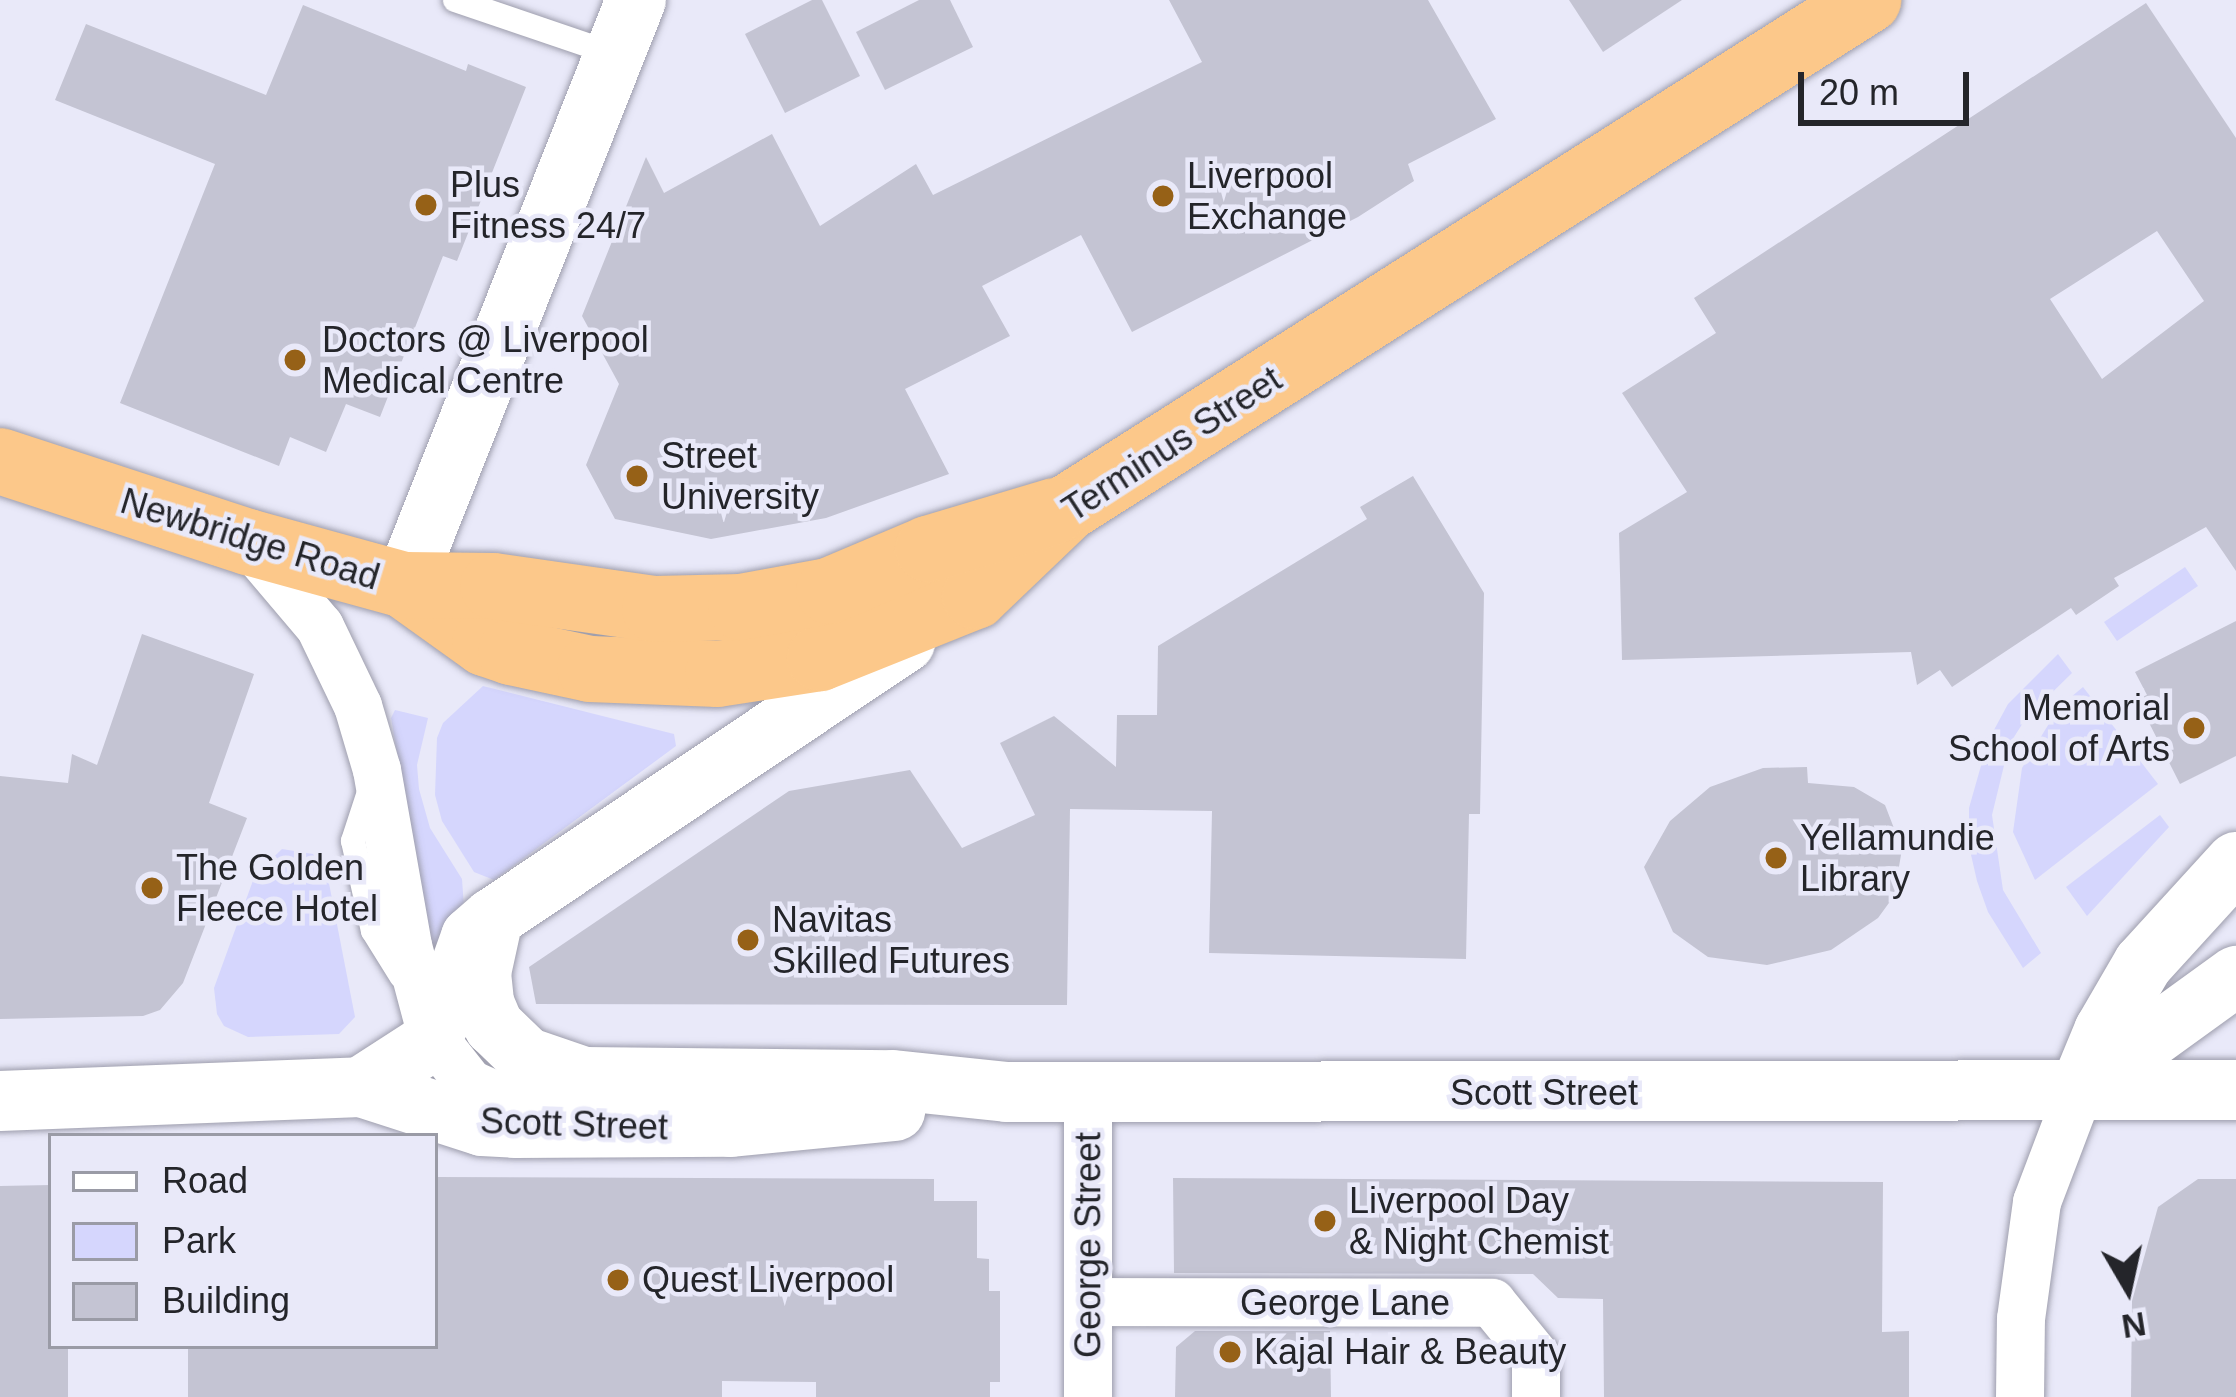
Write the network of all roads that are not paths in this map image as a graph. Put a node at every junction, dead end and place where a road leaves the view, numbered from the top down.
1 (455, 0) edge
2 (636, 0) edge
3 (1868, 0) edge
4 (614, 55) junction
5 (0, 461) edge
6 (1066, 508) junction
7 (248, 542) junction
8 (404, 585) junction
9 (975, 596) junction
10 (2236, 862) edge
11 (493, 918) junction
12 (2236, 976) edge
13 (427, 1023) junction
14 (362, 1087) junction
15 (2080, 1088) junction
16 (2236, 1090) edge
17 (1088, 1093) junction
18 (985, 1096) junction
19 (0, 1101) edge
20 (1089, 1302) junction
21 (1088, 1397) edge
22 (1536, 1397) edge
23 (2020, 1397) edge

1 - 4 lane
2 - 4 street
3 - 6 highway, Terminus Street
4 - 8 street
5 - 7 highway, Newbridge Road
6 - 8 highway
6 - 9 highway, Terminus Street
7 - 8 highway, Newbridge Road
7 - 13 street
8 - 9 highway, Newbridge Road
9 - 11 street, Terminus Street
10 - 15 street
11 - 13 street
11 - 18 street, Scott Street
12 - 15 street
13 - 14 street
13 - 18 street
14 - 18 street, Scott Street
14 - 19 street, Scott Street
15 - 16 street, Scott Street
15 - 17 street, Scott Street
15 - 23 street
17 - 18 street, Scott Street
17 - 20 street, George Street
20 - 21 street, George Street
20 - 22 street, George Lane

